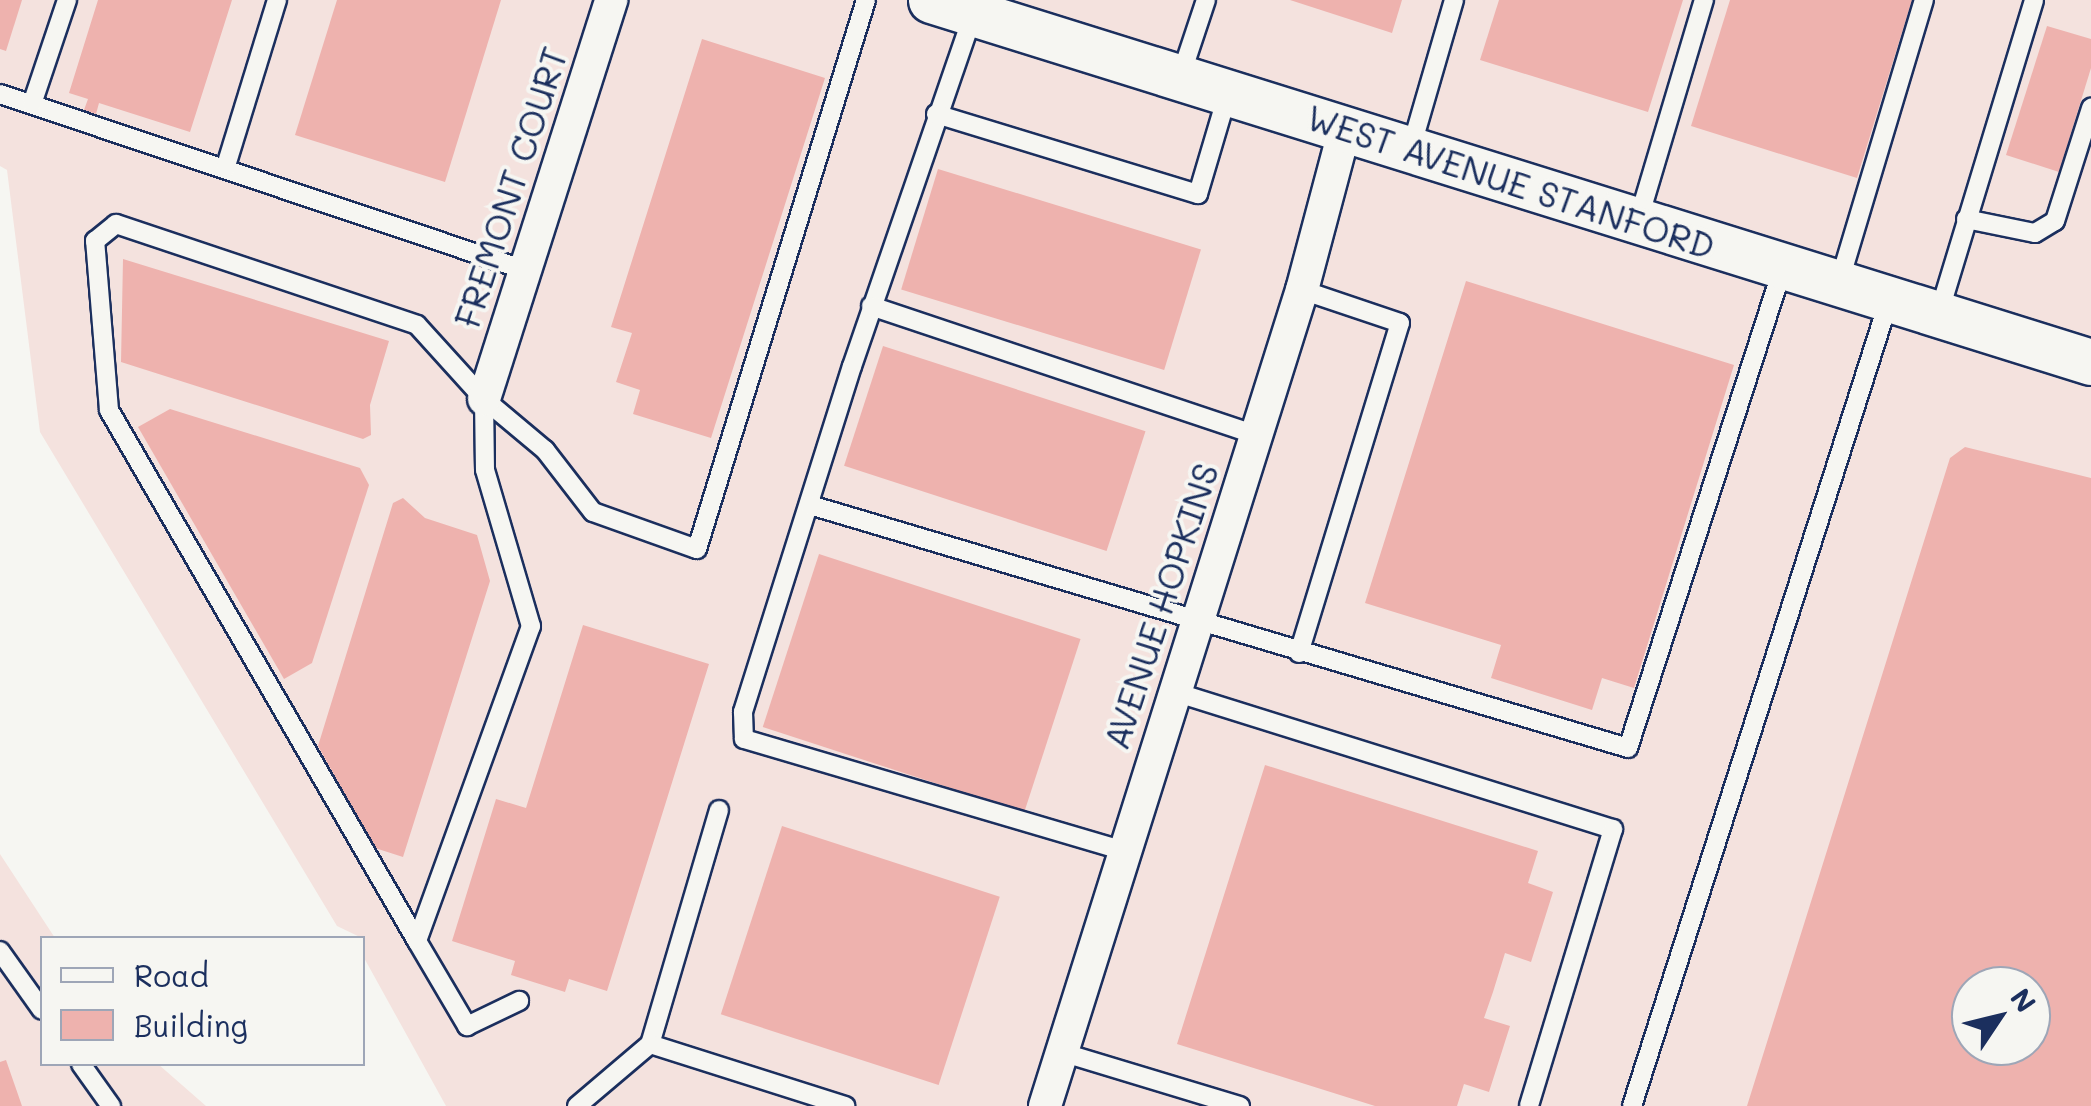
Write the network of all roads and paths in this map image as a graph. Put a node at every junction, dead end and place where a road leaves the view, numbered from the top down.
1 (67, 0) edge
2 (277, 0) edge
3 (612, 0) edge
4 (866, 0) edge
5 (931, 0) edge
6 (1206, 0) edge
7 (1454, 0) edge
8 (1704, 0) edge
9 (1924, 0) edge
10 (2034, 0) edge
11 (974, 12) junction
12 (1181, 76) junction
13 (1228, 90) junction
14 (0, 94) edge
15 (32, 104) junction
16 (2091, 108) edge
17 (936, 114) junction
18 (1345, 128) junction
19 (1411, 150) junction
20 (225, 169) junction
21 (1966, 219) junction
22 (1638, 222) junction
23 (1783, 267) junction
24 (525, 270) junction
25 (1839, 284) junction
26 (1302, 290) junction
27 (1889, 299) junction
28 (871, 306) junction
29 (1939, 314) junction
30 (2091, 362) edge
31 (484, 399) junction
32 (1256, 435) junction
33 (810, 505) junction
34 (1196, 623) junction
35 (1298, 653) junction
36 (1175, 692) junction
37 (719, 810) dead end
38 (1124, 850) junction
39 (417, 941) junction
40 (0, 951) edge
41 (519, 1001) dead end
42 (40, 1007) edge
43 (650, 1044) junction
44 (1060, 1052) junction
45 (82, 1066) edge
46 (111, 1106) edge
47 (576, 1106) edge
48 (845, 1106) edge
49 (1045, 1106) edge
50 (1240, 1106) edge
51 (1530, 1106) edge
52 (1632, 1106) edge

1 - 15 lane
2 - 20 lane
3 - 24 street, FREMONT COURT
4 - 31 lane
5 - 11 street, WEST AVENUE STANFORD
6 - 12 lane
7 - 19 lane
8 - 22 lane
9 - 25 lane
10 - 21 lane
11 - 12 street, WEST AVENUE STANFORD
11 - 17 lane
12 - 13 street, WEST AVENUE STANFORD
13 - 17 lane
13 - 18 street, WEST AVENUE STANFORD
14 - 15 lane
15 - 20 lane
16 - 21 lane
17 - 28 lane
18 - 19 street, WEST AVENUE STANFORD
18 - 26 street, AVENUE HOPKINS
19 - 22 street, WEST AVENUE STANFORD
20 - 24 lane
21 - 29 lane
22 - 23 street, WEST AVENUE STANFORD
23 - 25 street, WEST AVENUE STANFORD
23 - 35 lane
24 - 31 street, FREMONT COURT
25 - 27 street, WEST AVENUE STANFORD
26 - 32 street, AVENUE HOPKINS
26 - 35 lane
27 - 29 street, WEST AVENUE STANFORD
27 - 52 lane
28 - 32 lane
28 - 33 lane
29 - 30 street, WEST AVENUE STANFORD
31 - 39 lane
31 - 39 lane
32 - 34 street, AVENUE HOPKINS
33 - 34 lane
33 - 38 lane
34 - 35 lane
34 - 36 street, AVENUE HOPKINS
36 - 38 street, AVENUE HOPKINS
36 - 51 lane
37 - 43 lane
38 - 44 street, AVENUE HOPKINS
39 - 41 lane
40 - 42 lane
43 - 47 lane
43 - 48 lane
44 - 49 street, AVENUE HOPKINS
44 - 50 lane
45 - 46 lane

